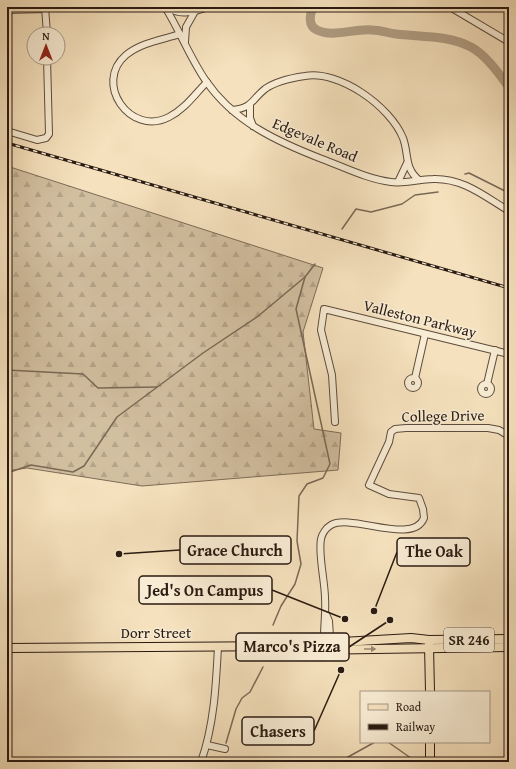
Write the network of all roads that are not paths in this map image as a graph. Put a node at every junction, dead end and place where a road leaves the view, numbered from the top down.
1 (166, 7) edge
2 (209, 7) edge
3 (450, 7) edge
4 (46, 8) edge
5 (7, 10) edge
6 (194, 12) junction
7 (47, 26) edge
8 (180, 34) junction
9 (509, 42) edge
10 (186, 46) junction
11 (47, 66) edge
12 (207, 82) junction
13 (250, 105) junction
14 (232, 110) junction
15 (253, 126) junction
16 (7, 131) edge
17 (407, 163) junction
18 (419, 180) junction
19 (398, 182) junction
20 (509, 211) edge
21 (425, 334) junction
22 (495, 350) junction
23 (509, 354) edge
24 (415, 378) dead end
25 (487, 384) dead end
26 (335, 422) dead end
27 (509, 436) edge
28 (509, 639) edge
29 (327, 641) junction
30 (429, 644) junction
31 (304, 646) junction
32 (218, 647) junction
33 (7, 648) edge
34 (509, 648) edge
35 (430, 691) edge
36 (430, 743) edge
37 (207, 745) junction
38 (225, 749) dead end
39 (201, 762) edge
40 (430, 762) edge

1 - 6 street
1 - 8 street, Edgevale Road
2 - 6 street
3 - 9 street
4 - 5 street
4 - 7 street
6 - 10 street
8 - 10 street, Edgevale Road
8 - 12 street
10 - 12 street, Edgevale Road
11 - 16 street
12 - 14 street, Edgevale Road
13 - 14 street
13 - 15 street
13 - 17 street
14 - 15 street, Edgevale Road
15 - 19 street, Edgevale Road
17 - 18 street
17 - 19 street
18 - 19 street, Edgevale Road
18 - 20 street, Edgevale Road
21 - 22 street, Valleston Parkway
21 - 24 street
21 - 26 street, Valleston Parkway
22 - 23 street, Valleston Parkway
22 - 25 street
27 - 29 street, College Drive
28 - 30 main road, Dorr Street / SR 246
29 - 30 main road, Dorr Street / SR 246
29 - 31 main road, Dorr Street / SR 246
31 -> 30 main road, Dorr Street / SR 246
30 - 34 main road, Dorr Street / SR 246
30 - 35 main road
31 - 32 main road, Dorr Street / SR 246
32 - 33 main road, Dorr Street / SR 246
32 - 37 street
36 - 40 main road
37 - 38 street
37 - 39 street

